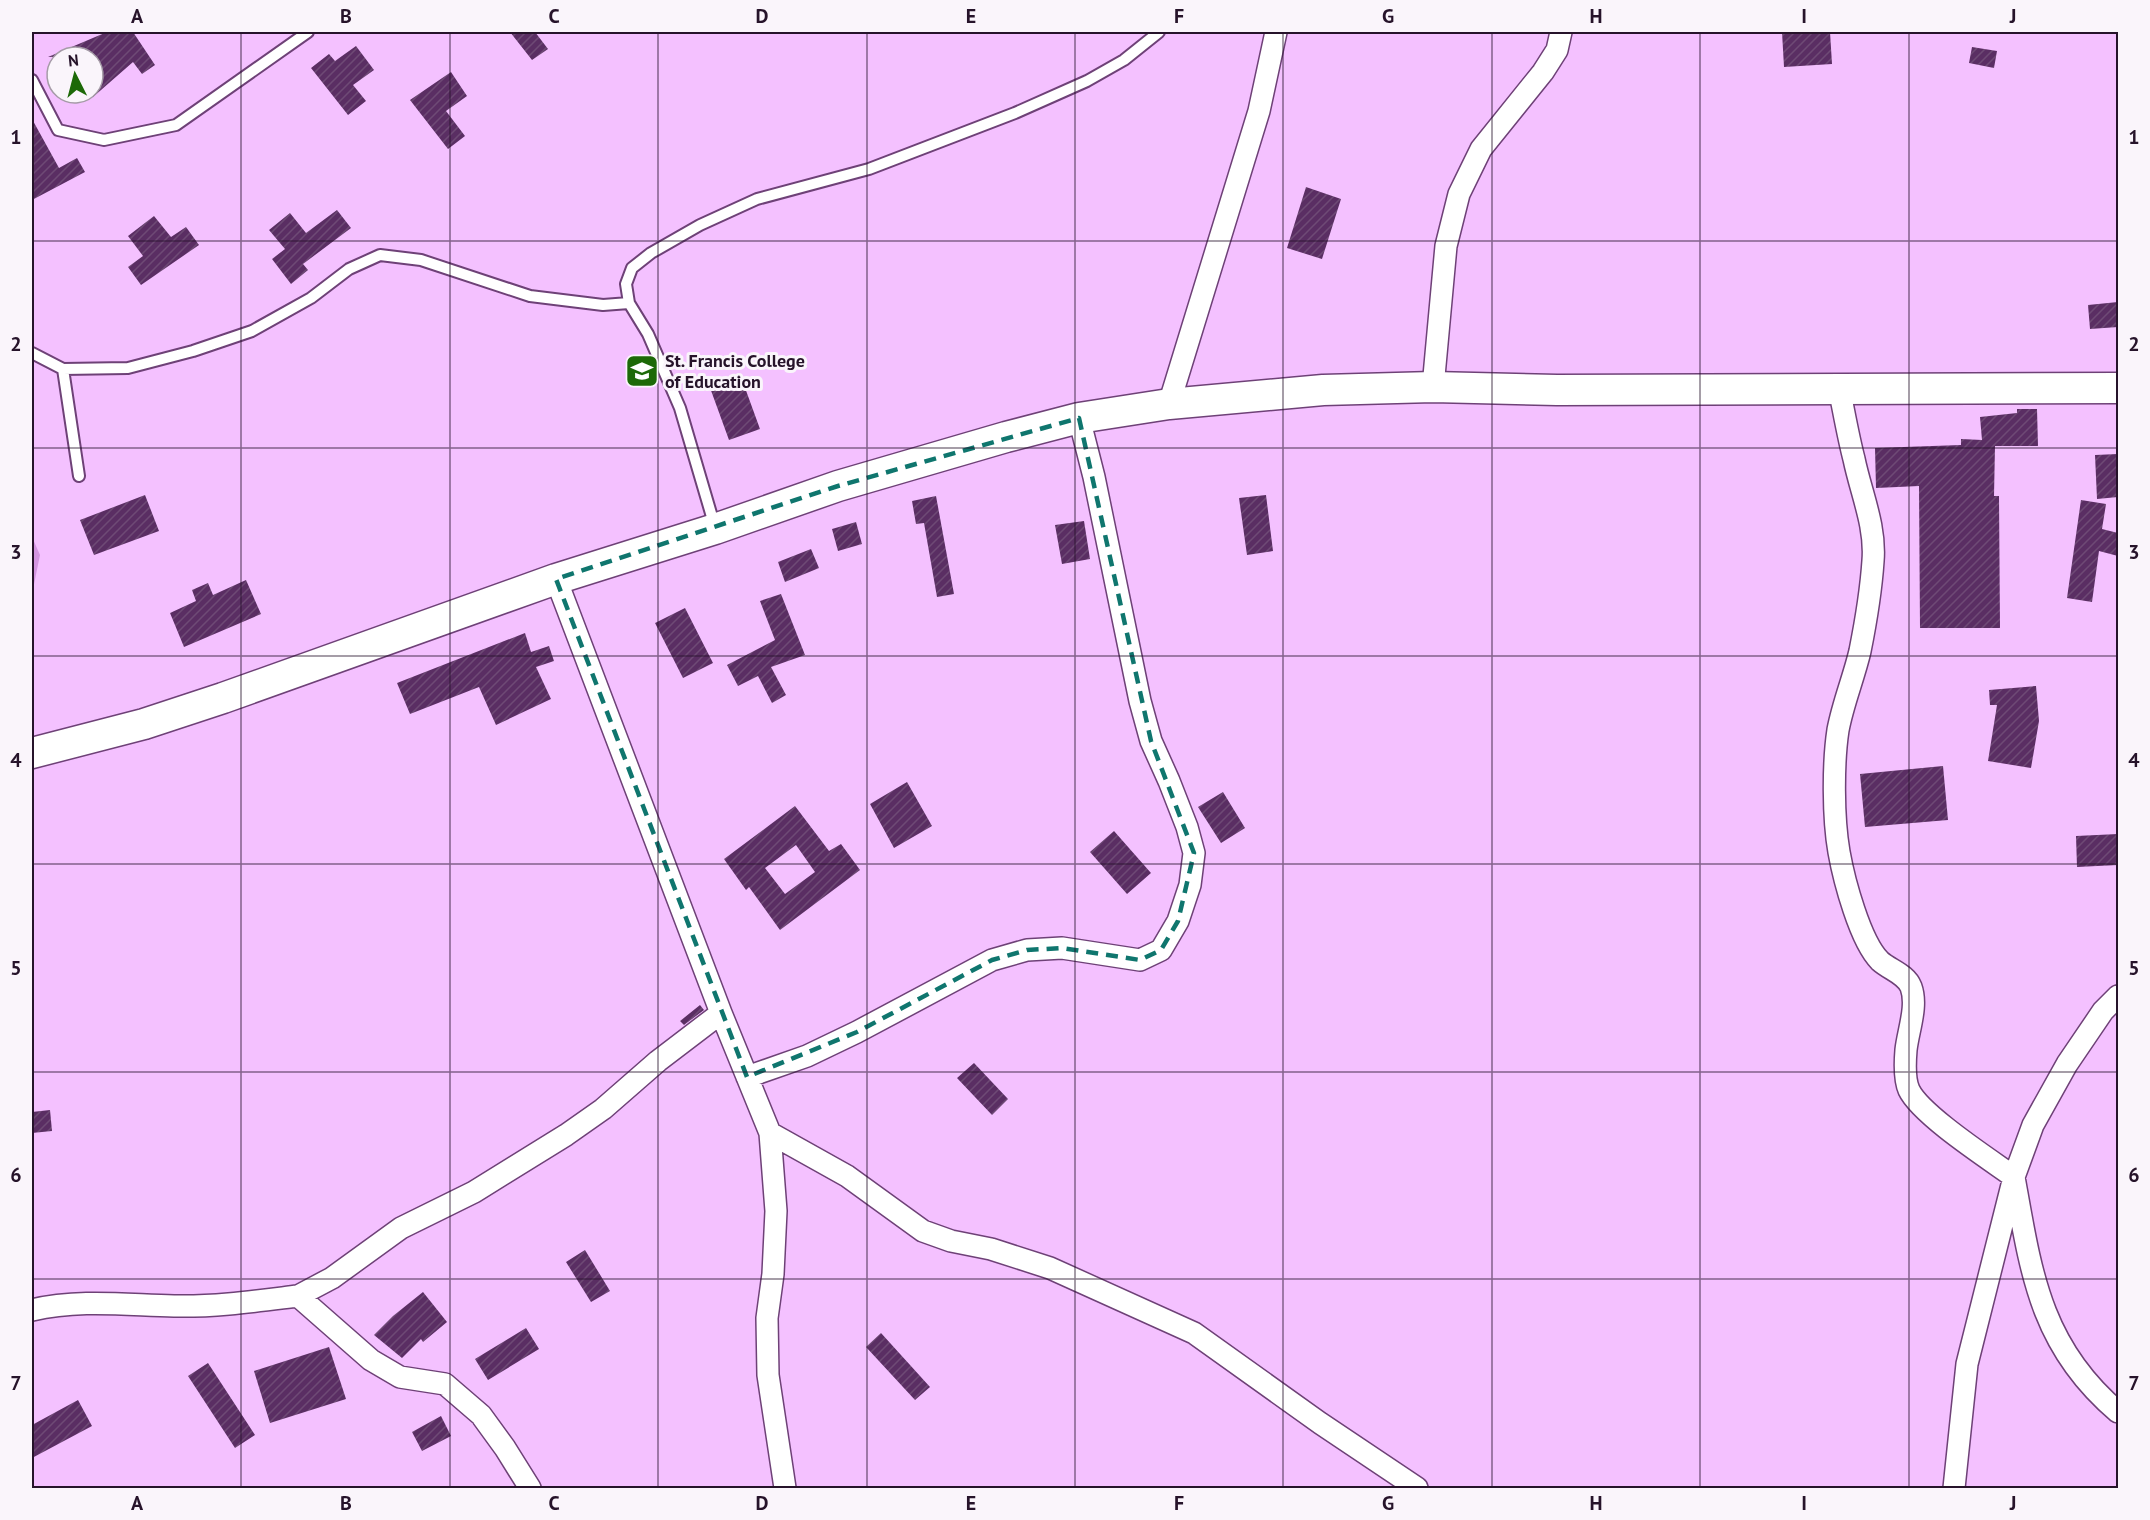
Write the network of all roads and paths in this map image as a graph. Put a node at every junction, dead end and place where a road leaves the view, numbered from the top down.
1 (308, 32) edge
2 (1159, 32) edge
3 (1276, 32) edge
4 (1561, 32) edge
5 (32, 80) edge
6 (629, 303) junction
7 (32, 353) edge
8 (63, 369) junction
9 (1433, 387) junction
10 (1839, 388) junction
11 (2118, 388) edge
12 (1169, 404) junction
13 (1079, 418) junction
14 (79, 476) dead end
15 (715, 529) junction
16 (556, 579) junction
17 (32, 753) edge
18 (2118, 996) edge
19 (721, 1013) junction
20 (747, 1077) junction
21 (770, 1133) junction
22 (2014, 1177) junction
23 (298, 1296) junction
24 (32, 1310) edge
25 (2118, 1412) edge
26 (530, 1488) edge
27 (785, 1488) edge
28 (1417, 1488) edge
29 (1954, 1488) edge

1 - 5 lane
2 - 6 lane
3 - 12 street
4 - 9 street
6 - 8 lane
6 - 15 lane
7 - 8 lane
8 - 14 lane
9 - 10 main road
9 - 12 main road
10 - 11 main road
10 - 22 street
12 - 13 main road
13 - 15 main road
13 - 20 street
15 - 16 main road
16 - 17 main road
16 - 19 street
18 - 22 street
19 - 20 street
19 - 23 street
20 - 21 street
21 - 27 street
21 - 28 street
22 - 25 street
22 - 29 street
23 - 24 street
23 - 26 street

